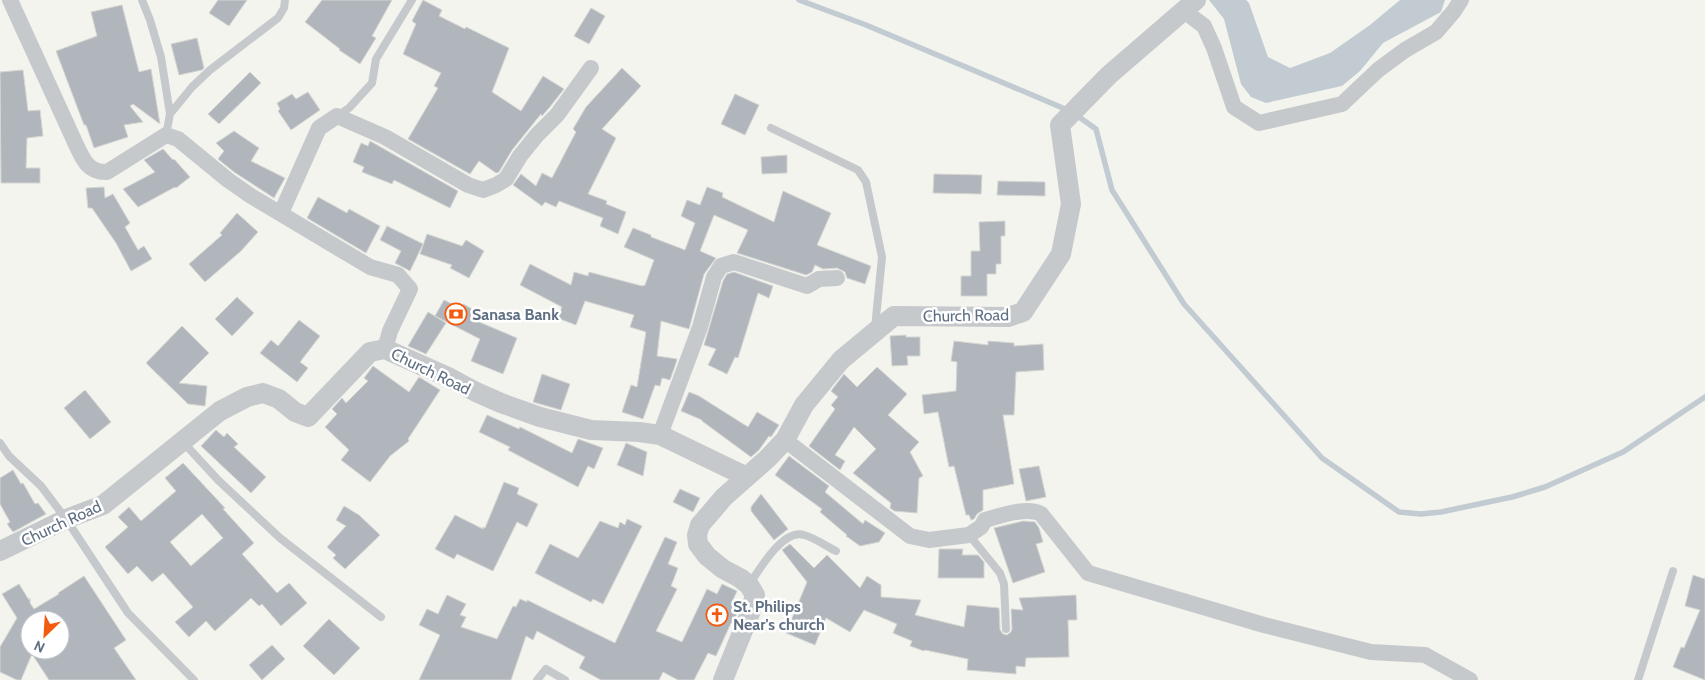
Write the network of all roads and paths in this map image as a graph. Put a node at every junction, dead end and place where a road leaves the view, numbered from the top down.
1 (10, 0) edge
2 (142, 0) edge
3 (285, 0) edge
4 (412, 0) edge
5 (1461, 0) edge
6 (1190, 5) edge
7 (591, 68) dead end
8 (170, 114) junction
9 (337, 116) junction
10 (771, 128) dead end
11 (166, 135) junction
12 (281, 214) junction
13 (837, 278) dead end
14 (874, 333) junction
15 (385, 349) junction
16 (660, 435) junction
17 (785, 440) junction
18 (183, 442) junction
19 (0, 443) edge
20 (747, 477) junction
21 (66, 519) junction
22 (969, 535) junction
23 (836, 551) dead end
24 (0, 552) edge
25 (1673, 571) dead end
26 (749, 584) junction
27 (381, 617) dead end
28 (1006, 629) dead end
29 (194, 680) edge
30 (537, 680) edge
31 (565, 680) edge
32 (723, 680) edge
33 (1470, 680) edge
34 (1638, 680) edge

1 - 11 street
2 - 8 lane
3 - 8 lane
4 - 9 lane
5 - 6 street
6 - 14 street, Church Road
7 - 9 street
8 - 11 lane
9 - 12 street
10 - 14 lane
11 - 12 street
12 - 15 street
13 - 16 street
14 - 17 street, Church Road
15 - 16 street, Church Road
15 - 18 street, Church Road
16 - 20 street, Church Road
17 - 20 street, Church Road
17 - 22 street
18 - 21 street, Church Road
18 - 27 lane
19 - 21 lane
20 - 26 street, Church Road
21 - 24 street, Church Road
21 - 29 lane
22 - 28 lane
22 - 33 street
23 - 26 lane
25 - 34 lane
26 - 32 street
30 - 31 lane

